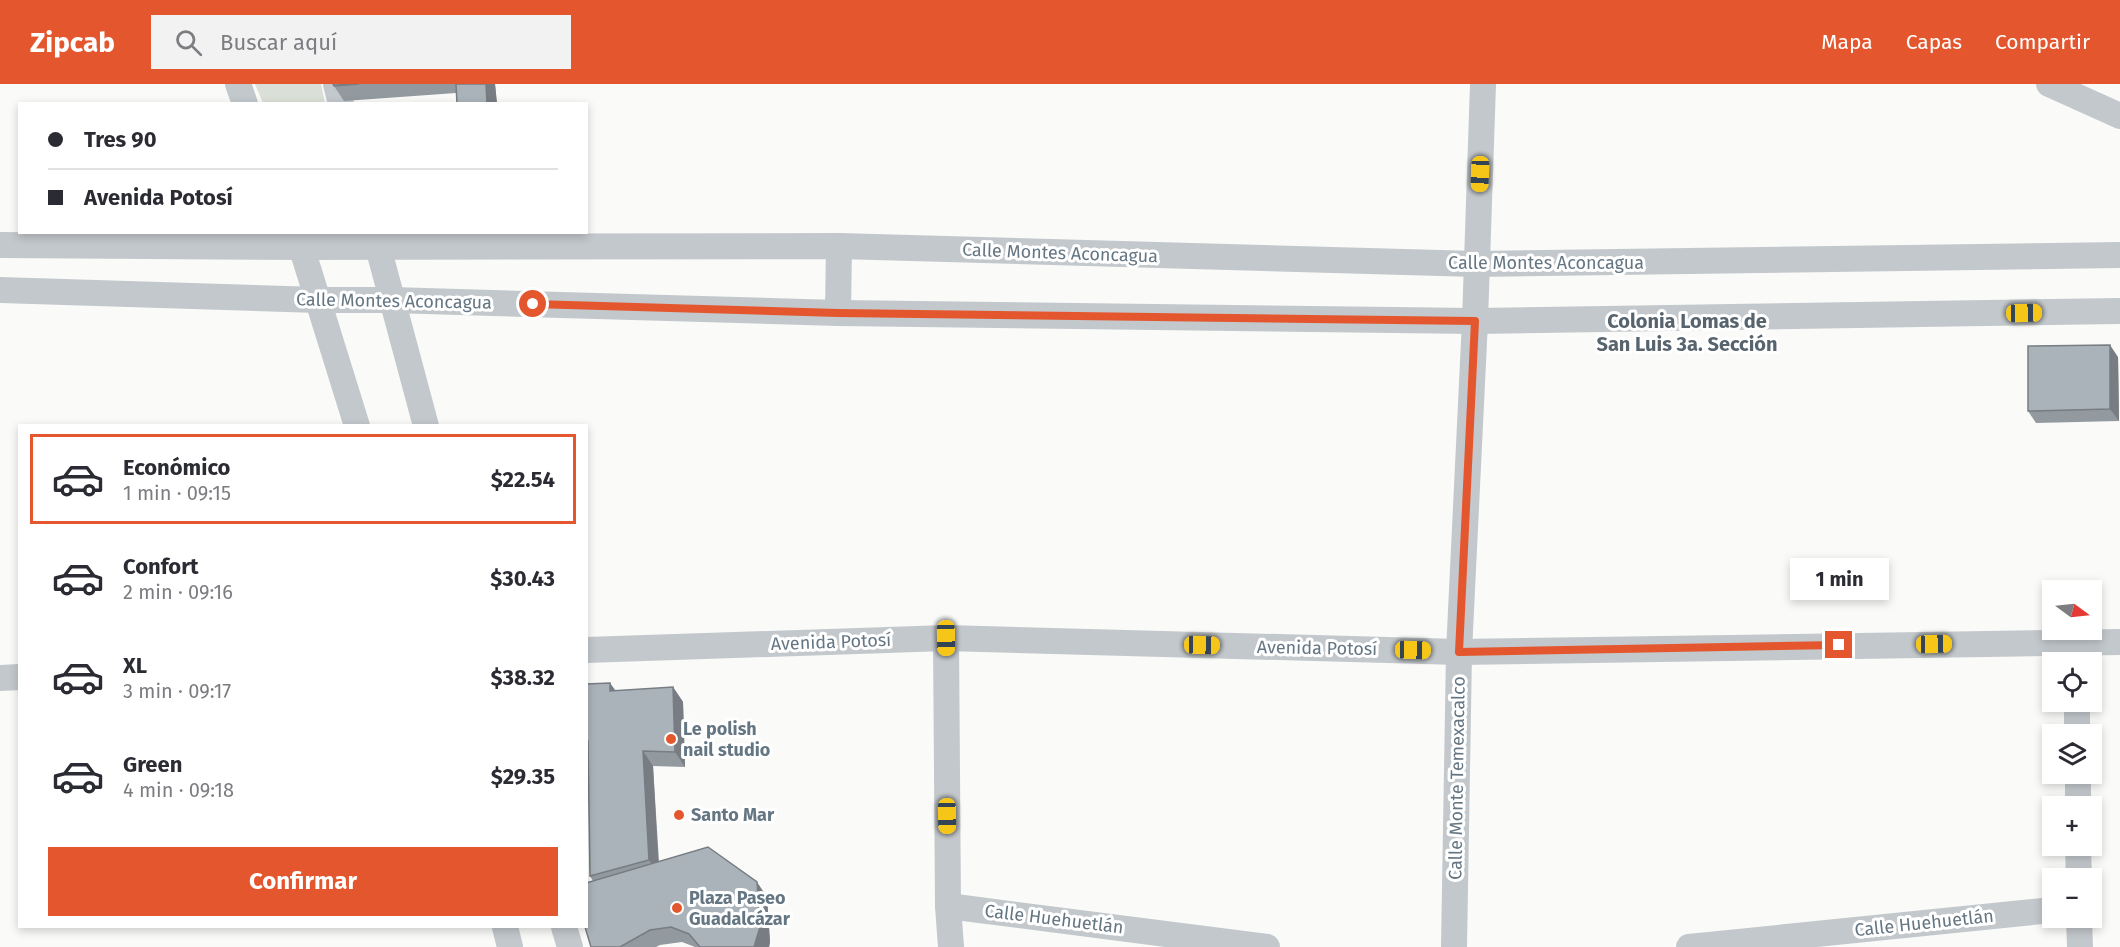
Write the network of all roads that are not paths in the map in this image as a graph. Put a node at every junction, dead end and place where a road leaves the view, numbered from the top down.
1 (238, 84) edge
2 (336, 84) edge
3 (1484, 84) edge
4 (2049, 84) edge
5 (244, 102) edge
6 (340, 102) edge
7 (2120, 116) edge
8 (375, 239) edge
9 (300, 240) edge
10 (0, 245) edge
11 (838, 246) junction
12 (2120, 255) edge
13 (1476, 264) junction
14 (0, 290) edge
15 (318, 300) junction
16 (392, 300) junction
17 (2120, 311) edge
18 (838, 313) junction
19 (1475, 321) junction
20 (356, 424) edge
21 (425, 424) edge
22 (946, 638) junction
23 (2120, 642) edge
24 (588, 650) edge
25 (1459, 652) junction
26 (2042, 652) edge
27 (2076, 652) edge
28 (18, 677) edge
29 (0, 678) edge
30 (948, 906) junction
31 (2042, 911) edge
32 (505, 928) edge
33 (564, 928) edge
34 (2079, 928) edge
35 (510, 947) edge
36 (570, 947) edge
37 (951, 947) edge
38 (1267, 947) edge
39 (1454, 947) edge
40 (1689, 947) edge
41 (2080, 947) edge

1 - 5 street
2 - 6 street
3 - 13 street, Calle Monte Temexacalco
4 - 7 street
8 - 9 street, Calle Montes Aconcagua
8 - 11 street, Calle Montes Aconcagua
8 - 16 street
9 - 10 street, Calle Montes Aconcagua
9 - 15 street
11 - 13 street, Calle Montes Aconcagua
11 - 18 street
12 - 13 street, Calle Montes Aconcagua
13 - 19 street, Calle Monte Temexacalco
14 - 15 street, Calle Montes Aconcagua
15 - 16 street, Calle Montes Aconcagua
15 - 20 street
16 - 18 street, Calle Montes Aconcagua
16 - 21 street
17 - 19 street, Calle Montes Aconcagua
18 - 19 street, Calle Montes Aconcagua
19 - 25 street, Calle Monte Temexacalco
22 - 24 street, Avenida Potosí
22 - 25 street, Avenida Potosí
22 - 30 street
23 - 27 street, Avenida Potosí
25 - 26 street, Avenida Potosí
25 - 39 street, Calle Monte Temexacalco
28 - 29 street
30 - 37 street
30 - 38 street, Calle Huehuetlán
31 - 40 street, Calle Huehuetlán
32 - 35 street
33 - 36 street
34 - 41 street

